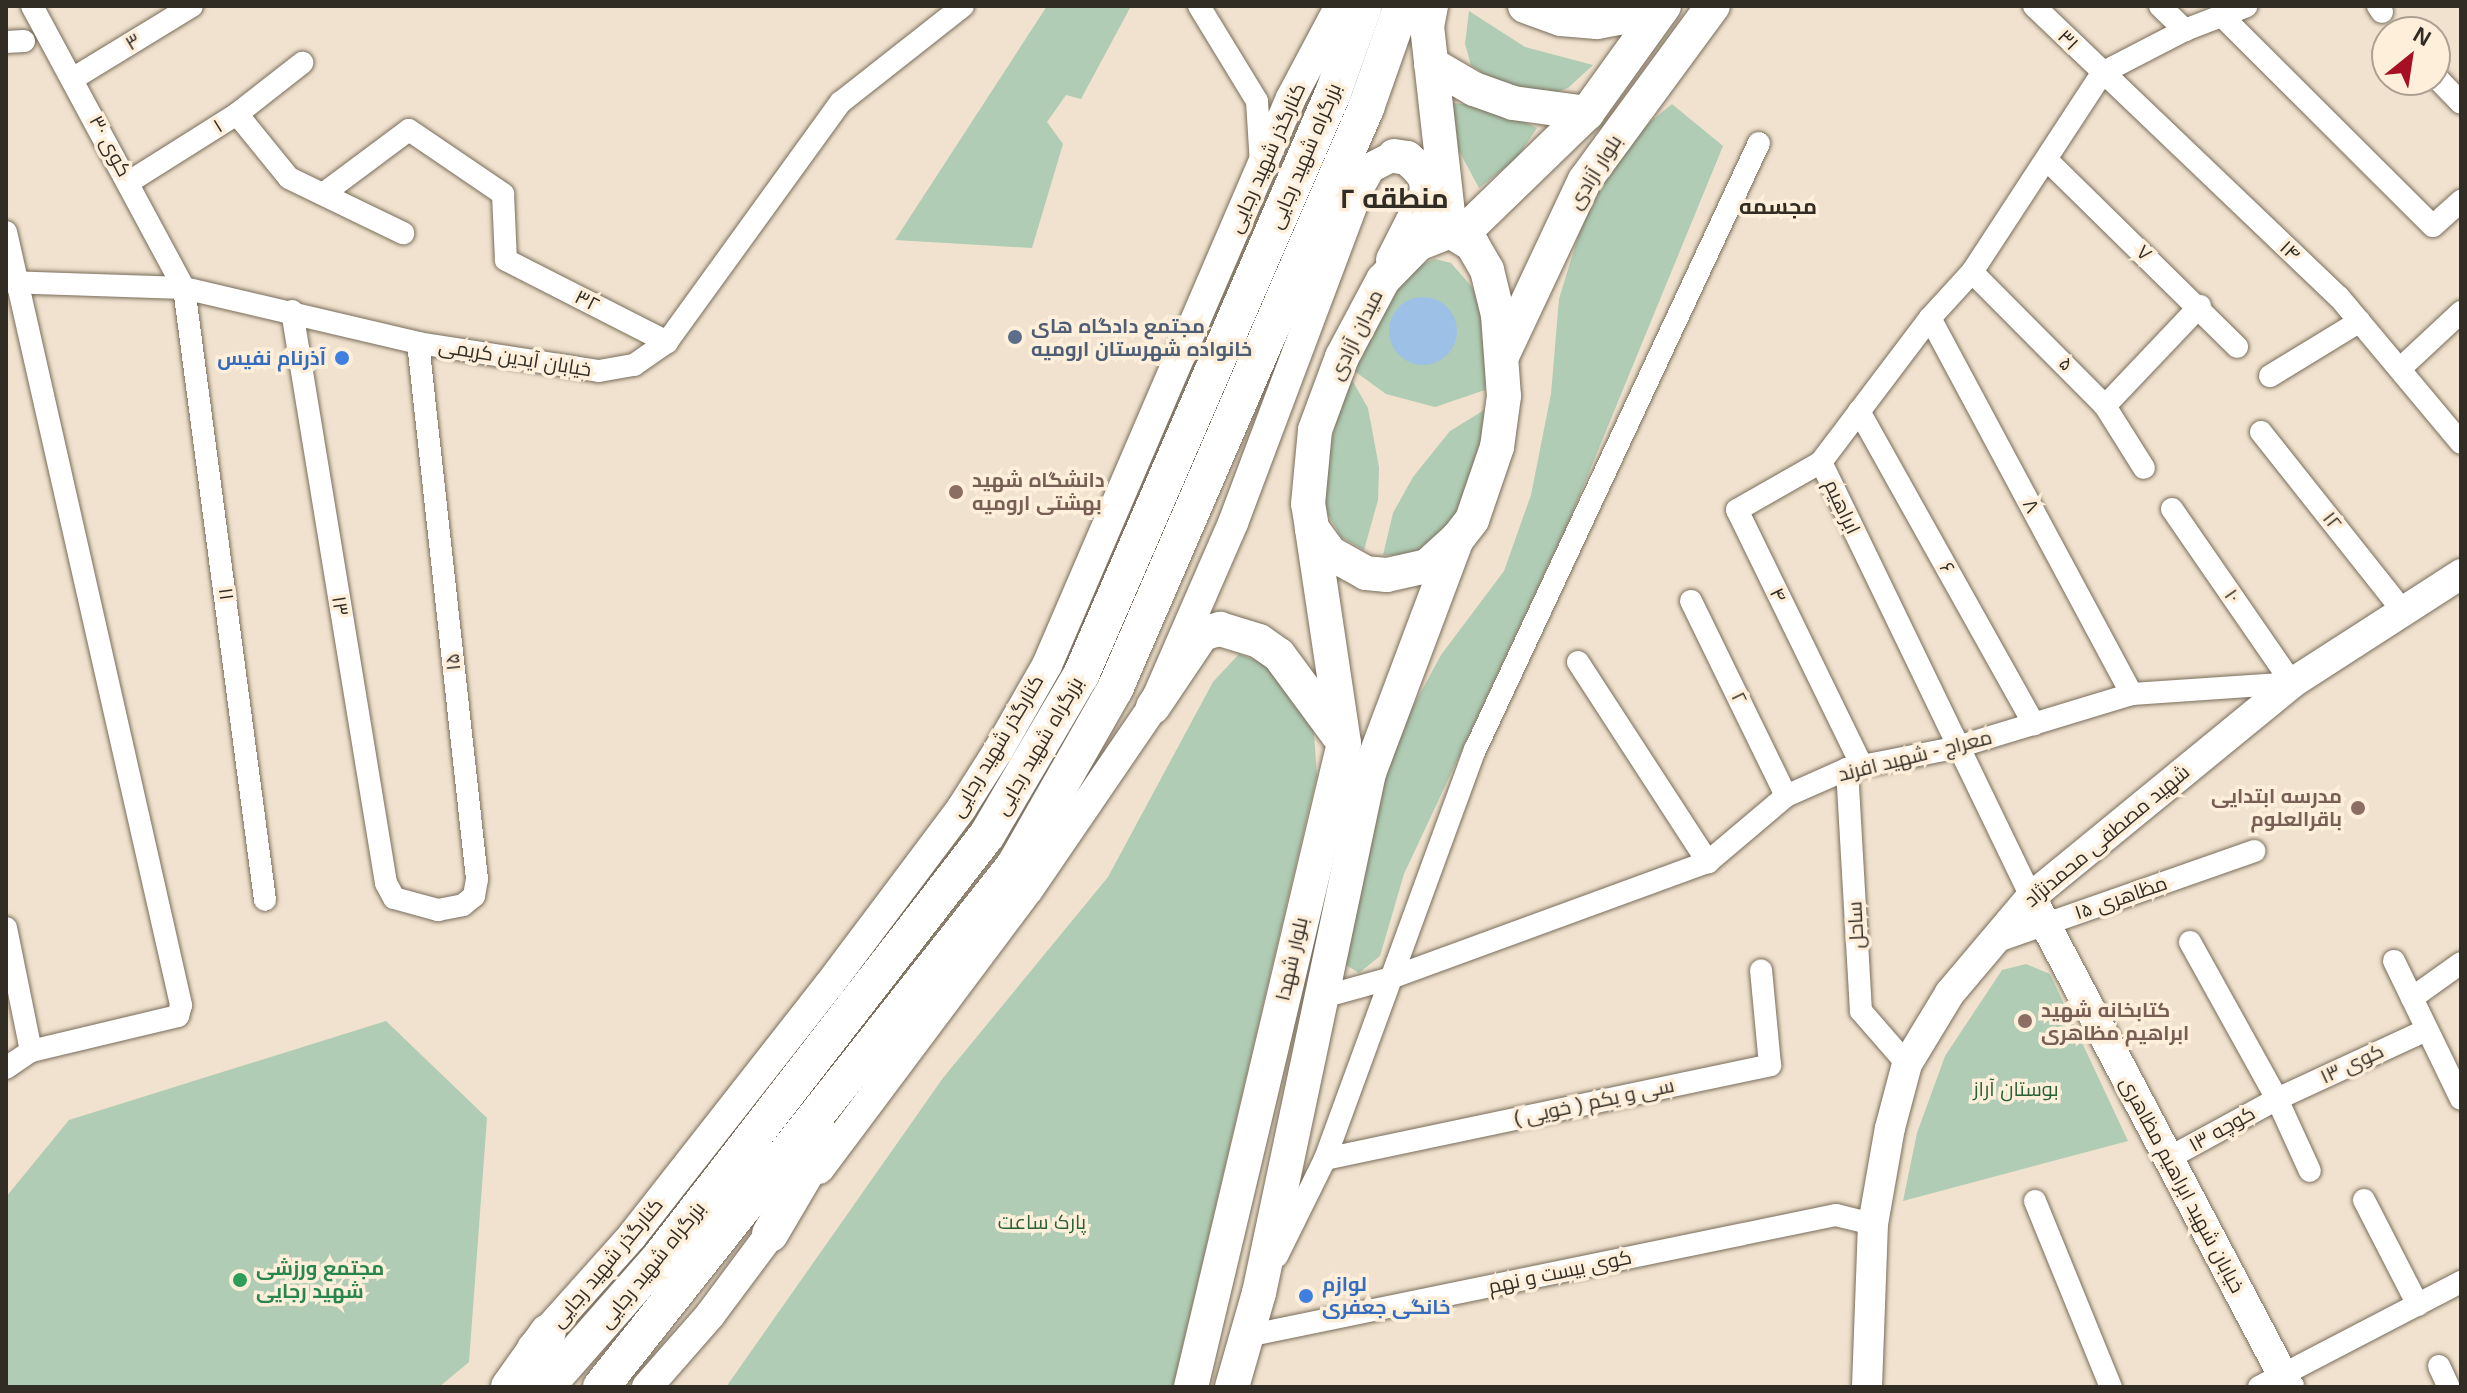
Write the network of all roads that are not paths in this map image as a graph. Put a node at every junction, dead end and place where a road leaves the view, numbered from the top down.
1 (32, 6) edge
2 (192, 6) edge
3 (963, 6) edge
4 (1199, 6) edge
5 (1340, 6) edge
6 (1364, 6) edge
7 (1402, 6) edge
8 (1431, 6) edge
9 (1525, 6) edge
10 (1713, 6) edge
11 (2034, 6) edge
12 (2160, 6) edge
13 (2247, 6) edge
14 (1662, 8) edge
15 (2223, 17) junction
16 (2185, 30) junction
17 (302, 63) dead end
18 (1431, 64) junction
19 (2102, 73) junction
20 (74, 78) junction
21 (1291, 98) junction
22 (1257, 101) junction
23 (1587, 113) junction
24 (237, 114) junction
25 (1759, 143) dead end
26 (1394, 156) joint
27 (2048, 161) junction
28 (1262, 166) junction
29 (129, 182) junction
30 (323, 194) junction
31 (2461, 201) edge
32 (6, 232) edge
33 (403, 233) dead end
34 (1455, 233) junction
35 (1972, 272) junction
36 (1383, 280) junction
37 (12, 282) edge
38 (184, 288) junction
39 (2200, 306) junction
40 (292, 311) junction
41 (2461, 312) edge
42 (1930, 318) junction
43 (2360, 321) junction
44 (667, 342) junction
45 (418, 343) junction
46 (2237, 347) dead end
47 (1502, 354) junction
48 (2402, 367) junction
49 (2270, 376) dead end
50 (2105, 406) junction
51 (1859, 411) junction
52 (2261, 432) dead end
53 (2461, 443) edge
54 (1821, 462) junction
55 (2144, 468) dead end
56 (2172, 509) dead end
57 (1312, 528) junction
58 (1457, 539) junction
59 (2461, 574) edge
60 (1691, 601) dead end
61 (2403, 611) junction
62 (1578, 662) dead end
63 (2292, 683) junction
64 (2132, 694) junction
65 (1153, 707) junction
66 (2034, 724) junction
67 (1344, 743) junction
68 (1954, 748) junction
69 (1854, 768) junction
70 (1786, 796) junction
71 (2254, 851) dead end
72 (1708, 862) junction
73 (2031, 897) junction
74 (394, 898) joint
75 (265, 900) dead end
76 (2046, 924) junction
77 (6, 928) edge
78 (2190, 942) dead end
79 (1987, 945) junction
80 (2394, 961) dead end
81 (2461, 963) edge
82 (1761, 970) dead end
83 (1388, 979) junction
84 (1323, 997) junction
85 (2412, 998) junction
86 (2426, 1030) junction
87 (888, 1031) junction
88 (31, 1051) junction
89 (1907, 1064) junction
90 (6, 1068) edge
91 (2277, 1099) junction
92 (2461, 1099) edge
93 (1325, 1159) junction
94 (2167, 1159) junction
95 (2310, 1171) dead end
96 (2364, 1200) dead end
97 (2035, 1201) dead end
98 (1873, 1224) junction
99 (770, 1234) junction
100 (2461, 1282) edge
101 (1259, 1293) junction
102 (2418, 1305) junction
103 (548, 1332) junction
104 (1247, 1336) junction
105 (2439, 1366) dead end
106 (2277, 1383) edge
107 (493, 1387) edge
108 (509, 1387) edge
109 (546, 1387) edge
110 (601, 1387) edge
111 (647, 1387) edge
112 (1191, 1387) edge
113 (1232, 1387) edge
114 (1867, 1387) edge
115 (2111, 1387) edge
116 (2449, 1387) edge

1 - 20 street, کوی ۳۰
2 - 20 street, ۳
3 - 44 street, خیابان آیدین کریمی
4 - 22 street
5 - 21 main road, کنارگذر شهید رجایی
6 - 109 highway, بزرگراه شهید رجایی
7 - 87 highway, بزرگراه شهید رجایی
8 - 18 main road
9 - 14 main road
10 - 47 main road, بلوار آزادی
11 - 19 street, ۳۱
12 - 16 street
13 - 15 street
14 - 23 main road, بلوار آزادی
15 - 16 street
15 - 31 street
16 - 19 street
17 - 24 street, ۱
18 - 23 main road
18 - 34 main road
19 - 27 street, ابراهیم
19 - 43 street, ۱۴
20 - 29 street, کوی ۳۰
21 - 22 street
21 - 28 main road, کنارگذر شهید رجایی
22 - 28 street
23 - 34 main road, بلوار آزادی
24 - 29 street, ۱
24 - 30 street
25 - 83 street
26 - 36 main road
26 - 65 main road
27 - 35 street, ابراهیم
27 - 39 street, ۷
28 - 103 main road, کنارگذر شهید رجایی
29 - 38 street, کوی ۳۰
30 - 33 street
30 - 44 street, ۳۲
32 - 37 street
34 - 36 main road, میدان آزادی
34 - 47 main road
35 - 42 street, ابراهیم
35 - 50 street, ۵
36 - 57 main road, میدان آزادی
37 - 38 street, خیابان آیدین کریمی
37 - 88 street
38 - 40 street, خیابان آیدین کریمی
38 - 75 street, ۱۱
39 - 46 street, ۷
39 - 50 street
40 - 45 street, خیابان آیدین کریمی
40 - 74 street, ۱۳
41 - 48 street
42 - 51 street, ابراهیم
42 - 64 street, ۸
43 - 48 street, ۱۴
43 - 49 street
44 - 45 street, خیابان آیدین کریمی
45 - 74 street, ۱۵
47 - 58 main road
48 - 53 street, ۱۴
50 - 55 street, ۵
51 - 54 street, ابراهیم
51 - 66 street, ۶
52 - 61 street, ۱۲
54 - 68 street, ابراهیم
54 - 69 street, ۴
56 - 63 street, ۱۰
57 - 58 main road
57 - 67 main road, بلوار شهدا
58 - 84 main road, بلوار شهدا
59 - 61 main road, شهید مصطفی محمدنژاد
60 - 70 street, ۲
61 - 63 main road, شهید مصطفی محمدنژاد
62 - 72 street
63 - 64 street, معراج - شهید افرند
63 - 73 main road, شهید مصطفی محمدنژاد
64 - 66 street, معراج - شهید افرند
65 - 67 main road
65 - 99 main road
66 - 68 street, معراج - شهید افرند
67 - 112 main road, بلوار شهدا
68 - 69 street, معراج - شهید افرند
68 - 73 street, ابراهیم
69 - 70 street, معراج - شهید افرند
69 - 89 street, ساحل
70 - 72 street, معراج - شهید افرند
71 - 76 street, ۱۵ مظاهری
72 - 83 street, معراج - شهید افرند
73 - 76 main road, خیابان شهید ابراهیم مظاهری
73 - 79 main road, شهید مصطفی محمدنژاد
76 - 79 street, ۱۵ مظاهری
76 - 94 main road, خیابان شهید ابراهیم مظاهری
77 - 88 street
78 - 91 street
79 - 89 main road, شهید مصطفی محمدنژاد
80 - 85 street
81 - 85 street
82 - 93 street, سی و یکم ( خویی )
83 - 84 street, معراج - شهید افرند
83 - 93 street
84 - 101 main road, بلوار شهدا
85 - 86 street
86 - 91 street, کوی ۱۳
86 - 92 street
87 - 99 highway
87 - 110 highway, بزرگراه شهید رجایی
88 - 90 street
89 - 98 main road, شهید مصطفی محمدنژاد
91 - 94 street, کوچه ۱۳
91 - 95 street
93 - 101 street
94 - 106 main road, خیابان شهید ابراهیم مظاهری
96 - 102 street
97 - 115 street
98 - 104 street, کوی بیست و نهم
98 - 114 main road, شهید مصطفی محمدنژاد
99 - 111 main road
100 - 102 street
101 - 104 main road, بلوار شهدا
102 - 106 street
103 - 107 main road, کنارگذر شهید رجایی
103 - 108 highway
104 - 113 main road, بلوار شهدا
105 - 116 street

